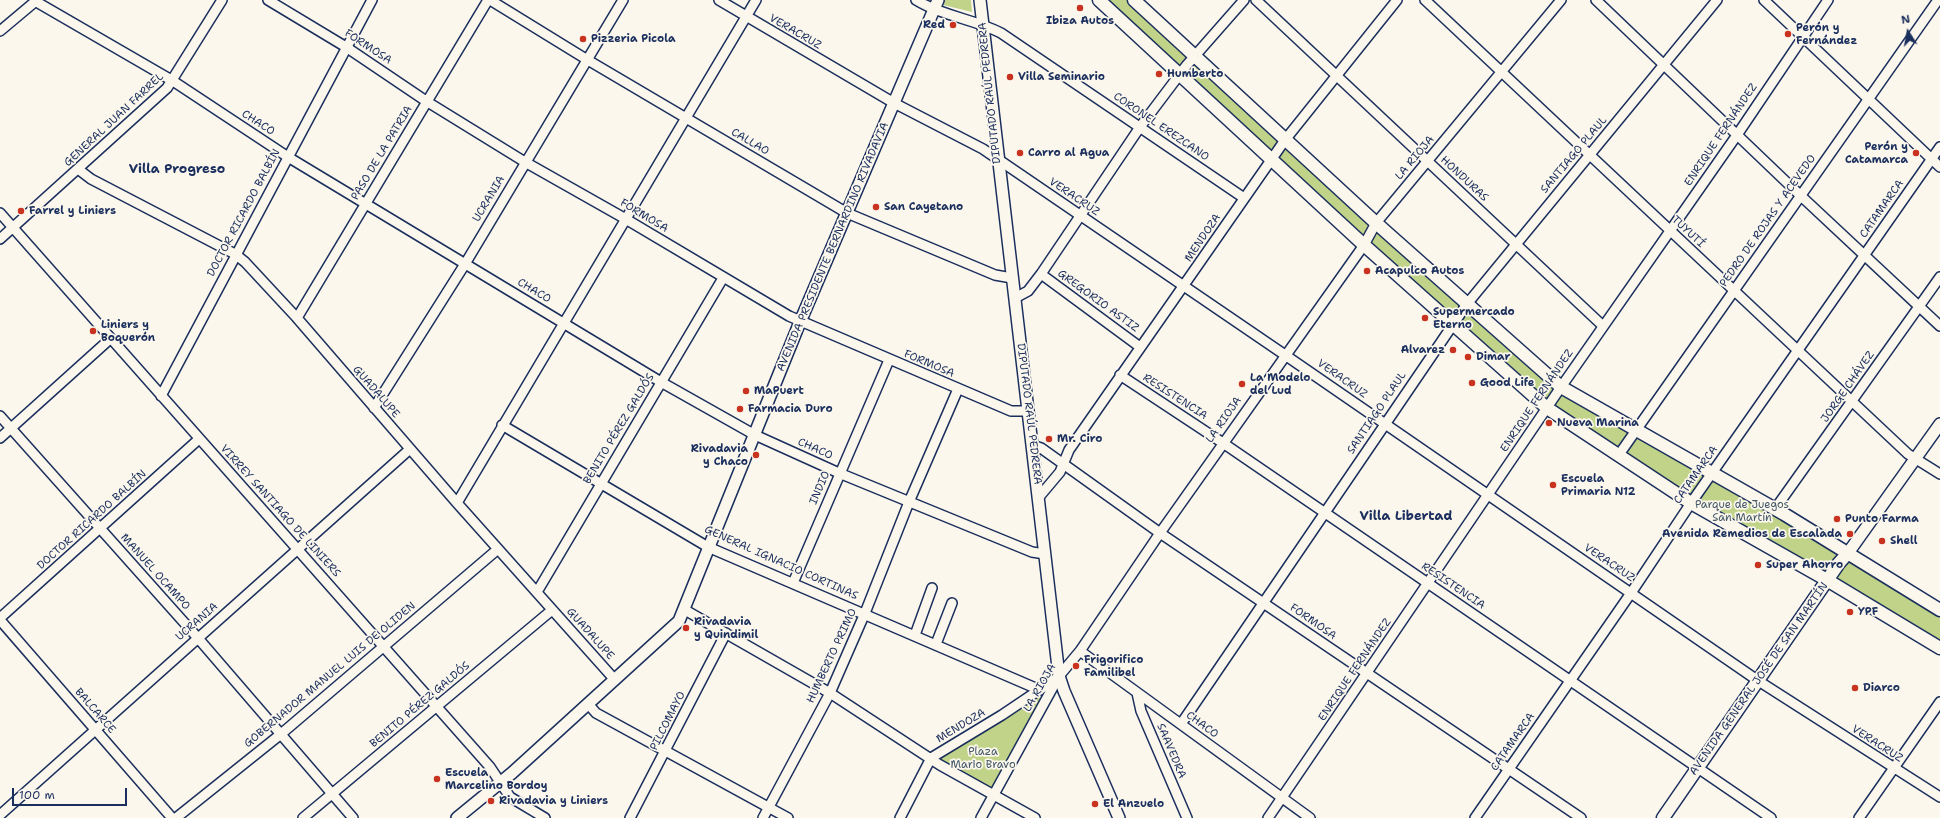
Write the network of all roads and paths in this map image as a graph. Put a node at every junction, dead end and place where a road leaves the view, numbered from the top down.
1 (222, 0) edge
2 (268, 0) edge
3 (372, 0) edge
4 (489, 0) edge
5 (623, 0) edge
6 (719, 0) edge
7 (756, 0) edge
8 (916, 0) edge
9 (980, 0) edge
10 (1099, 0) edge
11 (1134, 0) edge
12 (1244, 0) edge
13 (1256, 0) edge
14 (1397, 0) edge
15 (1425, 0) edge
16 (1561, 0) edge
17 (1596, 0) edge
18 (1717, 0) edge
19 (1764, 0) edge
20 (1828, 0) edge
21 (1938, 0) edge
22 (36, 1) edge
23 (935, 4) edge
24 (745, 17) junction
25 (983, 24) junction
26 (0, 32) edge
27 (1803, 37) junction
28 (346, 47) junction
29 (1195, 56) junction
30 (586, 59) junction
31 (1664, 65) junction
32 (1501, 73) junction
33 (1179, 75) junction
34 (1337, 76) junction
35 (173, 82) junction
36 (1868, 99) junction
37 (426, 100) junction
38 (894, 103) junction
39 (685, 118) junction
40 (1140, 127) junction
41 (1737, 135) junction
42 (1285, 140) junction
43 (1940, 147) edge
44 (1590, 155) junction
45 (288, 157) junction
46 (998, 159) junction
47 (1932, 159) junction
48 (1272, 161) junction
49 (525, 162) junction
50 (1428, 162) junction
51 (1940, 167) edge
52 (78, 169) junction
53 (1801, 196) junction
54 (1244, 198) junction
55 (365, 203) junction
56 (847, 212) junction
57 (0, 213) edge
58 (1081, 216) junction
59 (624, 218) junction
60 (1376, 223) junction
61 (12, 228) junction
62 (1670, 231) junction
63 (0, 239) edge
64 (1516, 244) junction
65 (1364, 245) junction
66 (235, 254) junction
67 (1865, 254) junction
68 (465, 264) junction
69 (1040, 274) junction
70 (1940, 277) edge
71 (723, 278) junction
72 (1012, 278) junction
73 (1184, 286) junction
74 (1734, 291) junction
75 (1015, 298) junction
76 (1467, 304) junction
77 (1920, 307) junction
78 (297, 318) junction
79 (563, 322) junction
80 (800, 322) junction
81 (1453, 324) junction
82 (1603, 326) junction
83 (1940, 326) edge
84 (110, 339) junction
85 (1140, 347) junction
86 (1798, 350) junction
87 (1285, 355) junction
88 (889, 360) junction
89 (1120, 375) junction
90 (661, 382) junction
91 (1561, 387) junction
92 (958, 389) junction
93 (161, 396) junction
94 (1853, 401) junction
95 (374, 408) junction
96 (1547, 408) junction
97 (1027, 411) junction
98 (0, 416) edge
99 (1385, 423) junction
100 (1940, 424) edge
101 (502, 425) junction
102 (11, 428) junction
103 (1636, 431) junction
104 (754, 435) junction
105 (0, 438) edge
106 (199, 439) junction
107 (1223, 443) junction
108 (1032, 445) junction
109 (410, 449) junction
110 (1618, 456) junction
111 (1915, 459) junction
112 (1063, 464) junction
113 (839, 473) junction
114 (1712, 474) junction
115 (1940, 474) edge
116 (600, 483) junction
117 (1488, 495) junction
118 (1039, 497) junction
119 (909, 502) junction
120 (457, 503) junction
121 (1691, 503) junction
122 (1775, 509) junction
123 (1324, 512) junction
124 (100, 530) junction
125 (1160, 532) junction
126 (708, 546) junction
127 (498, 549) junction
128 (299, 550) junction
129 (1848, 553) junction
130 (1045, 554) junction
131 (1828, 580) junction
132 (793, 582) junction
133 (1427, 584) junction
134 (932, 588) dead end
135 (537, 592) junction
136 (1631, 593) junction
137 (1264, 602) junction
138 (952, 603) dead end
139 (552, 610) junction
140 (685, 610) junction
141 (1940, 610) edge
142 (865, 613) junction
143 (0, 619) edge
144 (726, 634) junction
145 (915, 635) junction
146 (197, 637) junction
147 (936, 644) junction
148 (384, 646) junction
149 (1940, 648) edge
150 (1080, 651) junction
151 (1368, 674) junction
152 (1059, 676) junction
153 (615, 680) junction
154 (1758, 680) junction
155 (1570, 681) junction
156 (1040, 690) junction
157 (830, 693) junction
158 (1138, 693) junction
159 (1940, 702) edge
160 (588, 705) junction
161 (436, 708) junction
162 (1181, 724) junction
163 (95, 729) junction
164 (281, 734) junction
165 (665, 752) junction
166 (931, 758) junction
167 (1697, 768) junction
168 (1894, 769) junction
169 (1508, 770) junction
170 (500, 783) junction
171 (332, 794) junction
172 (993, 796) junction
173 (1940, 797) edge
174 (1282, 798) junction
175 (769, 808) junction
176 (0, 815) edge
177 (172, 818) edge
178 (176, 818) edge
179 (303, 818) edge
180 (353, 818) edge
181 (457, 818) edge
182 (545, 818) edge
183 (630, 818) edge
184 (764, 818) edge
185 (788, 818) edge
186 (900, 818) edge
187 (981, 818) edge
188 (1035, 818) edge
189 (1119, 818) edge
190 (1187, 818) edge
191 (1268, 818) edge
192 (1310, 818) edge
193 (1475, 818) edge
194 (1581, 818) edge
195 (1663, 818) edge
196 (1771, 818) edge
197 (1859, 818) edge

1 - 35 street, GENERAL JUAN FARREL
2 - 28 street, FORMOSA
3 - 28 street, DOCTOR RICARDO BALBÍN
4 - 30 street, CALLAO
4 - 37 street, PASO DE LA PATRIA
5 - 30 street, UCRANIA
6 - 24 street, VERACRUZ
7 - 24 street
8 - 23 street, CORONEL EREZCANO
9 - 25 street, DIPUTADO RAÚL PEDRERA
10 - 33 main road
11 - 29 main road
12 - 29 street
13 - 34 street, HONDURAS
14 - 34 street, MENDOZA
15 - 32 street, TUYUTÍ
16 - 32 street, LA RIOJA
17 - 31 street
18 - 31 street, SANTIAGO PLAUL
19 - 27 street
20 - 27 street, ENRIQUE FERNÁNDEZ
21 - 36 street, PEDRO DE ROJAS Y ACEVEDO
22 - 26 street
22 - 35 street, CHACO
23 - 25 street, CORONEL EREZCANO
23 - 38 street, AVENIDA PRESIDENTE BERNARDINO RIVADAVIA
24 - 38 street, VERACRUZ
24 - 39 street
25 - 40 street, CORONEL EREZCANO
25 - 46 street, DIPUTADO RAÚL PEDRERA
27 - 36 street
27 - 41 street, ENRIQUE FERNÁNDEZ
28 - 37 street, FORMOSA
28 - 45 street, DOCTOR RICARDO BALBÍN
29 - 33 street
29 - 42 main road
30 - 39 street, CALLAO
30 - 49 street, UCRANIA
31 - 41 street
31 - 44 street, SANTIAGO PLAUL
32 - 44 street, TUYUTÍ
32 - 50 street, LA RIOJA
33 - 40 street
33 - 48 main road
34 - 42 street, MENDOZA
34 - 50 street, HONDURAS
35 - 45 street, CHACO
35 - 52 street, GENERAL JUAN FARREL
36 - 47 street
36 - 53 street, PEDRO DE ROJAS Y ACEVEDO
37 - 49 street, FORMOSA
37 - 55 street, PASO DE LA PATRIA
38 - 46 street, VERACRUZ
38 - 56 street, AVENIDA PRESIDENTE BERNARDINO RIVADAVIA
39 - 56 street, CALLAO
39 - 59 street
40 - 54 street, CORONEL EREZCANO
40 - 58 street
41 - 53 street
41 - 62 street, ENRIQUE FERNÁNDEZ
42 - 48 street, MENDOZA
42 - 60 main road
43 - 47 street, CATAMARCA
44 - 62 street, TUYUTÍ
44 - 64 street, SANTIAGO PLAUL
45 - 55 street, CHACO
45 - 66 street, DOCTOR RICARDO BALBÍN
46 - 58 street, VERACRUZ
46 - 72 street, DIPUTADO RAÚL PEDRERA
47 - 51 street
47 - 67 street, CATAMARCA
48 - 54 street, MENDOZA
48 - 65 main road
49 - 59 street, FORMOSA
49 - 68 street, UCRANIA
50 - 60 street, LA RIOJA
50 - 64 street, HONDURAS
52 - 61 street, GENERAL JUAN FARREL
52 - 66 street, GUADALUPE
53 - 67 street
53 - 74 street, PEDRO DE ROJAS Y ACEVEDO
54 - 73 street, MENDOZA
55 - 68 street, CHACO
55 - 78 street, PASO DE LA PATRIA
56 - 72 street, CALLAO
56 - 80 street, AVENIDA PRESIDENTE BERNARDINO RIVADAVIA
57 - 61 street, VIRREY SANTIAGO DE LINIERS
58 - 69 street
58 - 73 street, VERACRUZ
59 - 71 street, FORMOSA
59 - 79 street
60 - 65 street, LA RIOJA
60 - 76 main road
61 - 63 street, GENERAL JUAN FARREL
61 - 84 street, VIRREY SANTIAGO DE LINIERS
62 - 74 street, TUYUTÍ
62 - 82 street, ENRIQUE FERNÁNDEZ
64 - 76 street, SANTIAGO PLAUL
64 - 82 street, HONDURAS
65 - 81 main road
65 - 87 street, LA RIOJA
66 - 78 street, GUADALUPE
66 - 93 street, DOCTOR RICARDO BALBÍN
67 - 77 street
67 - 86 street, CATAMARCA
68 - 79 street, CHACO
68 - 95 street, UCRANIA
69 - 75 street
69 - 85 street, GREGORIO ASTIZ
70 - 77 street, JORGE CHÁVEZ
71 - 80 street, FORMOSA
71 - 90 street, BENITO PÉREZ GALDÓS
72 - 75 street, DIPUTADO RAÚL PEDRERA
73 - 85 street, MENDOZA
73 - 87 street, VERACRUZ
74 - 86 street, TUYUTÍ
74 - 103 street, PEDRO DE ROJAS Y ACEVEDO
75 - 97 street, DIPUTADO RAÚL PEDRERA
76 - 81 street, SANTIAGO PLAUL
76 - 91 main road
77 - 83 street
77 - 94 street, JORGE CHÁVEZ
78 - 95 street, GUADALUPE
79 - 90 street, CHACO
79 - 101 street
80 - 88 street, FORMOSA
80 - 104 street, AVENIDA PRESIDENTE BERNARDINO RIVADAVIA
81 - 96 main road
81 - 99 street, SANTIAGO PLAUL
82 - 91 street, ENRIQUE FERNÁNDEZ
84 - 93 street, VIRREY SANTIAGO DE LINIERS
84 - 102 street
85 - 89 street, MENDOZA
86 - 94 street, TUYUTÍ
86 - 114 street, CATAMARCA
87 - 99 street, VERACRUZ
87 - 107 street, LA RIOJA
88 - 92 street, FORMOSA
88 - 113 street, INDIO
89 - 107 street, RESISTENCIA
89 - 112 street, MENDOZA
90 - 104 street, CHACO
90 - 116 street, BENITO PÉREZ GALDÓS
91 - 96 street, ENRIQUE FERNÁNDEZ
91 - 103 main road
92 - 97 street, FORMOSA
92 - 119 street, HUMBERTO PRIMO
93 - 106 street, VIRREY SANTIAGO DE LINIERS
94 - 111 street, TUYUTÍ
94 - 122 street, JORGE CHÁVEZ
95 - 109 street, GUADALUPE
96 - 110 main road
96 - 117 street, ENRIQUE FERNÁNDEZ
97 - 108 street, DIPUTADO RAÚL PEDRERA
98 - 102 street, MANUEL OCAMPO
99 - 117 street, VERACRUZ
99 - 123 street, SANTIAGO PLAUL
100 - 111 street, AVENIDA GENERAL JOSÉ DE SAN MARTÍN
101 - 116 street, GENERAL IGNACIO CORTINAS
101 - 120 street
102 - 105 street
102 - 124 street, MANUEL OCAMPO
103 - 110 street, PEDRO DE ROJAS Y ACEVEDO
103 - 114 main road
104 - 113 street, CHACO
104 - 126 street, AVENIDA PRESIDENTE BERNARDINO RIVADAVIA
106 - 124 street, DOCTOR RICARDO BALBÍN
106 - 128 street, VIRREY SANTIAGO DE LINIERS
107 - 123 street, RESISTENCIA
107 - 125 street, LA RIOJA
108 - 112 street, FORMOSA
108 - 118 street, DIPUTADO RAÚL PEDRERA
109 - 120 street, GUADALUPE
109 - 128 street, UCRANIA
110 - 121 main road
111 - 115 street, TUYUTÍ
111 - 129 street, AVENIDA GENERAL JOSÉ DE SAN MARTÍN
112 - 118 street, MENDOZA
112 - 125 street, FORMOSA
113 - 119 street, CHACO
113 - 132 street, INDIO
114 - 121 street, CATAMARCA
114 - 122 main road
116 - 126 street, GENERAL IGNACIO CORTINAS
116 - 135 street, BENITO PÉREZ GALDÓS
117 - 133 street, ENRIQUE FERNÁNDEZ
117 - 136 street, VERACRUZ
118 - 130 street, DIPUTADO RAÚL PEDRERA
119 - 130 street, CHACO
119 - 142 street, HUMBERTO PRIMO
120 - 127 street, GUADALUPE
121 - 131 main road
121 - 136 street, CATAMARCA
122 - 129 main road
123 - 133 street, RESISTENCIA
123 - 137 street, SANTIAGO PLAUL
124 - 143 street, DOCTOR RICARDO BALBÍN
124 - 146 street, MANUEL OCAMPO
125 - 137 street, FORMOSA
125 - 150 street, LA RIOJA
126 - 132 street, GENERAL IGNACIO CORTINAS
126 - 140 street, AVENIDA PRESIDENTE BERNARDINO RIVADAVIA
127 - 135 street, GUADALUPE
127 - 148 street, GOBERNADOR MANUEL LUIS DE OLIDEN
128 - 146 street, UCRANIA
128 - 148 street, VIRREY SANTIAGO DE LINIERS
129 - 131 main road, AVENIDA GENERAL JOSÉ DE SAN MARTÍN
129 - 141 main road
130 - 152 street, DIPUTADO RAÚL PEDRERA
131 - 149 main road
131 - 154 main road, AVENIDA GENERAL JOSÉ DE SAN MARTÍN
132 - 142 street, GENERAL IGNACIO CORTINAS
133 - 151 street, ENRIQUE FERNÁNDEZ
133 - 155 street, RESISTENCIA
134 - 145 street
135 - 139 street, GUADALUPE
136 - 154 street, VERACRUZ
136 - 155 street, CATAMARCA
137 - 151 street, FORMOSA
137 - 162 street, SANTIAGO PLAUL
138 - 147 street
139 - 153 street, GUADALUPE
139 - 161 street, BENITO PÉREZ GALDÓS
140 - 144 street
140 - 153 street, AVENIDA PRESIDENTE BERNARDINO RIVADAVIA
142 - 145 street, GENERAL IGNACIO CORTINAS
142 - 157 street, HUMBERTO PRIMO
143 - 163 street, BALCARCE
144 - 157 street
144 - 165 street, PILCOMAYO
145 - 147 street, GENERAL IGNACIO CORTINAS
146 - 163 street, UCRANIA
146 - 164 street, MANUEL OCAMPO
147 - 156 street, GENERAL IGNACIO CORTINAS
148 - 161 street, VIRREY SANTIAGO DE LINIERS
148 - 164 street, GOBERNADOR MANUEL LUIS DE OLIDEN
150 - 152 street, LA RIOJA
150 - 158 street, CHACO
151 - 169 street, FORMOSA
151 - 174 street, ENRIQUE FERNÁNDEZ
152 - 156 street, MENDOZA
152 - 172 street, LA RIOJA
152 - 189 street, DIPUTADO RAÚL PEDRERA
153 - 160 street, AVENIDA PRESIDENTE BERNARDINO RIVADAVIA
154 - 167 main road, AVENIDA GENERAL JOSÉ DE SAN MARTÍN
154 - 168 street, VERACRUZ
155 - 167 street, RESISTENCIA
155 - 169 street, CATAMARCA
156 - 166 street, MENDOZA
157 - 166 street
157 - 175 street, HUMBERTO PRIMO
158 - 162 street, CHACO
158 - 190 street, SAAVEDRA
159 - 168 street
160 - 165 street
160 - 170 street, AVENIDA PRESIDENTE BERNARDINO RIVADAVIA
161 - 170 street, VIRREY SANTIAGO DE LINIERS
161 - 171 street, BENITO PÉREZ GALDÓS
162 - 174 street, CHACO
163 - 176 street, UCRANIA
163 - 177 street, BALCARCE
164 - 171 street, MANUEL OCAMPO
164 - 178 street, GOBERNADOR MANUEL LUIS DE OLIDEN
165 - 175 street
165 - 183 street, PILCOMAYO
166 - 172 street
166 - 186 street, MENDOZA
167 - 195 main road, AVENIDA GENERAL JOSÉ DE SAN MARTÍN
167 - 196 street, RESISTENCIA
168 - 173 street, VERACRUZ
168 - 197 street
169 - 193 street, CATAMARCA
169 - 194 street, FORMOSA
170 - 181 street, AVENIDA PRESIDENTE BERNARDINO RIVADAVIA
170 - 182 street, VIRREY SANTIAGO DE LINIERS
171 - 179 street, BENITO PÉREZ GALDÓS
171 - 180 street, MANUEL OCAMPO
172 - 187 street, LA RIOJA
172 - 188 street
174 - 191 street, ENRIQUE FERNÁNDEZ
174 - 192 street, CHACO
175 - 184 street, HUMBERTO PRIMO
175 - 185 street

